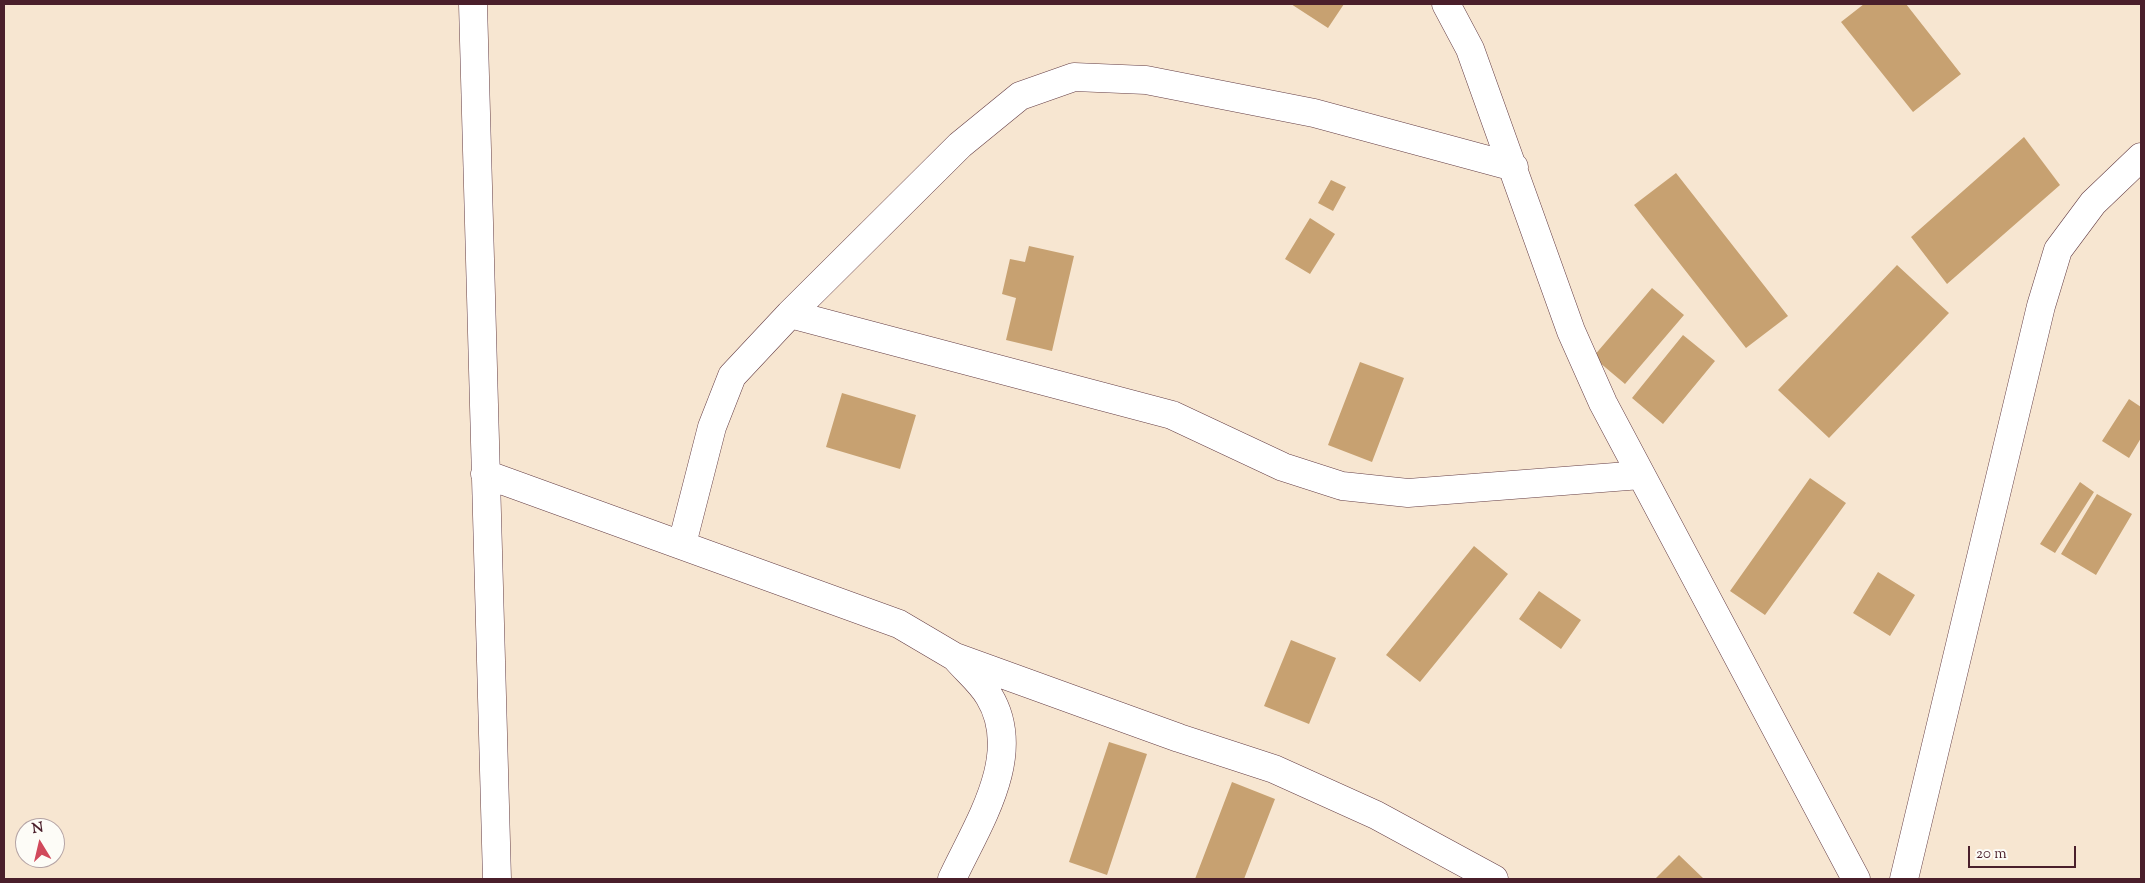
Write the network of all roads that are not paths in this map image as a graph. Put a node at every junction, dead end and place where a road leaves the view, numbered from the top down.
1 (473, 4) edge
2 (1446, 4) edge
3 (2141, 157) edge
4 (1514, 167) junction
5 (790, 314) junction
6 (485, 474) junction
7 (1641, 475) junction
8 (682, 544) junction
9 (955, 657) junction
10 (497, 879) edge
11 (952, 879) edge
12 (1494, 879) edge
13 (1856, 879) edge
14 (1904, 879) edge

1 - 6 street
2 - 4 street
3 - 14 street
4 - 5 street
4 - 7 street
5 - 7 street
5 - 8 street
6 - 8 street
6 - 10 street
7 - 13 street
8 - 9 street
9 - 11 street
9 - 12 street

